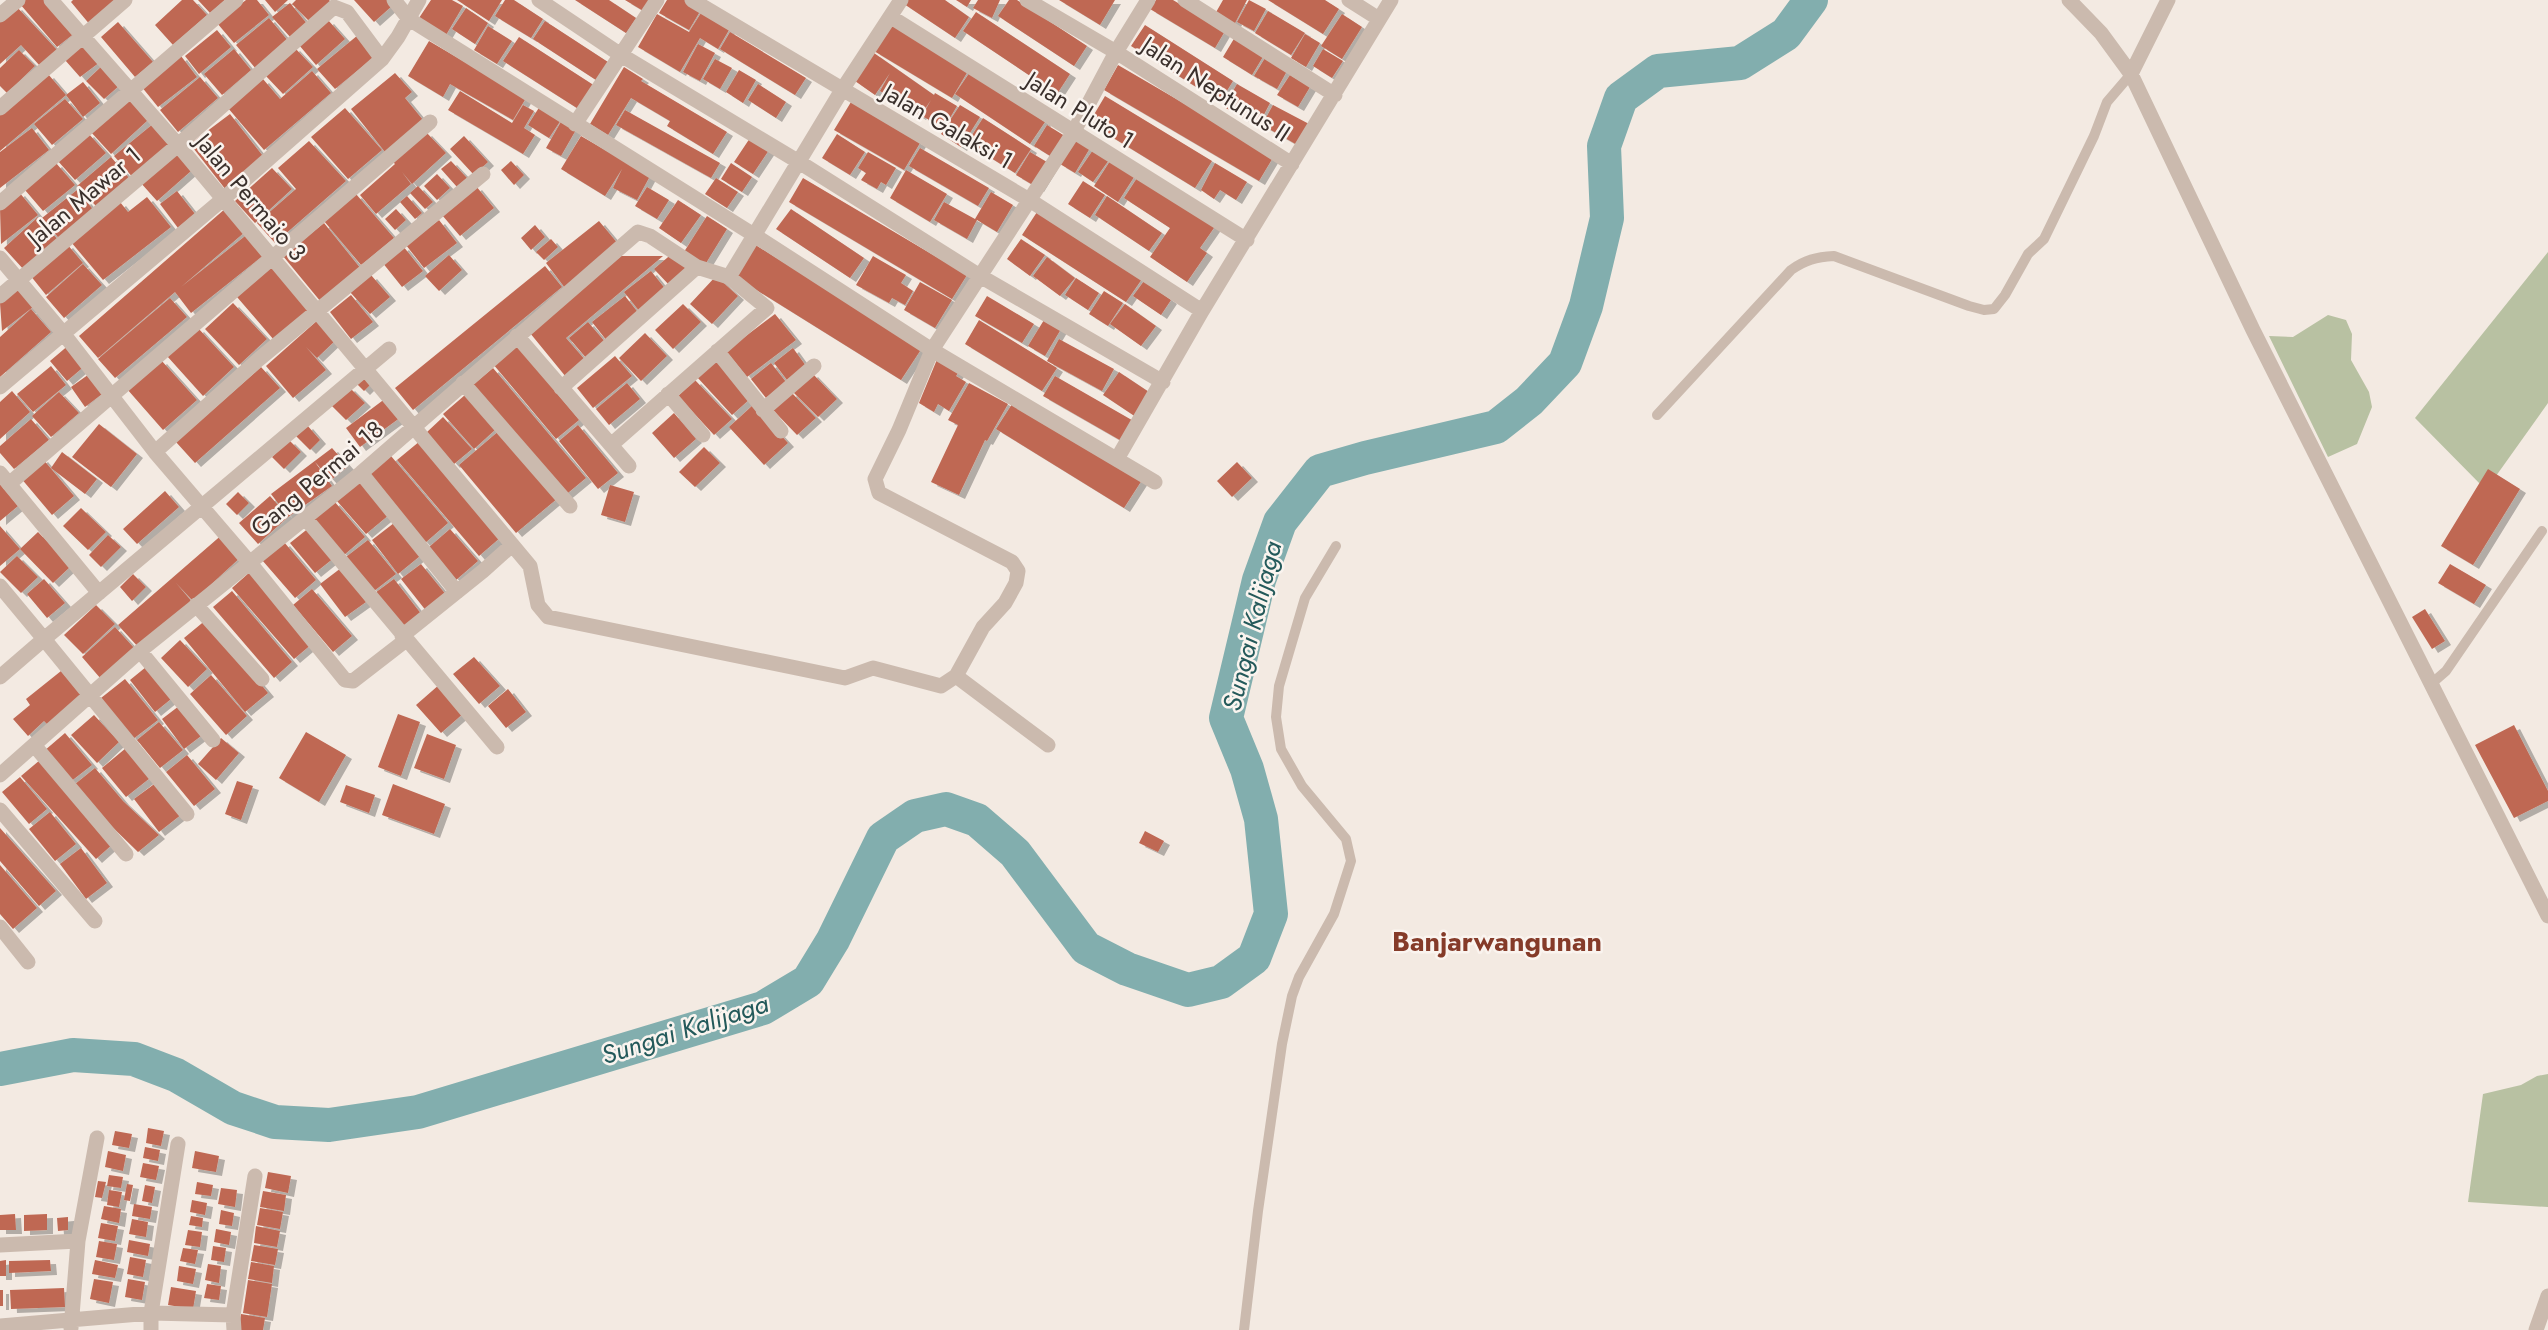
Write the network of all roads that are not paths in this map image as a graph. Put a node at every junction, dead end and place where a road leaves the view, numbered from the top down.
1 (18, 0) edge
2 (51, 0) edge
3 (124, 0) edge
4 (236, 0) edge
5 (394, 0) edge
6 (419, 0) edge
7 (540, 0) edge
8 (657, 0) edge
9 (692, 0) edge
10 (901, 0) edge
11 (1027, 0) edge
12 (1148, 0) edge
13 (1185, 0) edge
14 (1348, 0) edge
15 (1390, 0) edge
16 (2168, 0) edge
17 (2073, 4) edge
18 (0, 15) edge
19 (891, 17) junction
20 (408, 19) junction
21 (1379, 19) junction
22 (81, 37) junction
23 (1116, 52) junction
24 (621, 55) junction
25 (382, 58) junction
26 (2131, 74) junction
27 (842, 90) junction
28 (130, 91) junction
29 (1335, 95) junction
30 (0, 108) edge
31 (430, 122) dead end
32 (575, 124) junction
33 (1073, 133) junction
34 (178, 145) junction
35 (799, 162) junction
36 (1292, 164) junction
37 (483, 174) dead end
38 (223, 199) junction
39 (1031, 201) junction
40 (0, 203) edge
41 (754, 235) junction
42 (1247, 240) junction
43 (0, 258) edge
44 (271, 258) junction
45 (697, 267) junction
46 (980, 276) junction
47 (729, 277) junction
48 (19, 281) junction
49 (0, 296) edge
50 (316, 311) junction
51 (1202, 311) junction
52 (63, 333) junction
53 (517, 336) junction
54 (389, 349) dead end
55 (932, 350) junction
56 (717, 351) junction
57 (814, 366) dead end
58 (364, 368) junction
59 (1163, 382) junction
60 (463, 383) junction
61 (0, 387) edge
62 (561, 388) junction
63 (668, 394) junction
64 (112, 396) junction
65 (763, 410) junction
66 (1657, 415) dead end
67 (412, 427) junction
68 (781, 431) dead end
69 (703, 435) dead end
70 (611, 445) junction
71 (155, 452) junction
72 (1117, 459) junction
73 (629, 466) dead end
74 (361, 473) junction
75 (5, 478) edge
76 (1155, 482) dead end
77 (202, 505) junction
78 (570, 506) dead end
79 (306, 519) junction
80 (2542, 531) dead end
81 (512, 545) junction
82 (1336, 546) dead end
83 (250, 563) junction
84 (0, 586) edge
85 (456, 592) junction
86 (99, 593) junction
87 (196, 605) junction
88 (404, 638) junction
89 (44, 639) junction
90 (140, 651) junction
91 (956, 676) junction
92 (0, 677) edge
93 (262, 679) dead end
94 (2432, 684) junction
95 (90, 694) junction
96 (213, 740) dead end
97 (34, 745) junction
98 (1048, 745) dead end
99 (497, 747) dead end
100 (0, 775) edge
101 (0, 810) edge
102 (187, 814) dead end
103 (126, 854) dead end
104 (2548, 916) edge
105 (95, 921) dead end
106 (0, 927) edge
107 (28, 962) dead end
108 (97, 1138) dead end
109 (178, 1144) dead end
110 (255, 1176) dead end
111 (78, 1241) junction
112 (0, 1245) edge
113 (2548, 1296) edge
114 (151, 1313) junction
115 (234, 1322) edge
116 (71, 1325) edge
117 (0, 1326) edge
118 (151, 1330) edge
119 (1244, 1330) edge
120 (2536, 1330) edge

1 - 18 street
2 - 22 street, Jalan Permaio 3
3 - 22 street
4 - 28 street
5 - 20 street
6 - 20 street
7 - 24 street
8 - 24 street
9 - 27 street, Jalan Galaksi 1
10 - 19 street
11 - 23 street, Jalan Neptunus II
12 - 23 street
13 - 29 street
14 - 21 street
15 - 21 street
16 - 26 street
17 - 26 street
19 - 27 street
19 - 33 street, Jalan Pluto 1
20 - 25 street
20 - 32 street
21 - 29 street
22 - 28 street, Jalan Permaio 3
22 - 30 street
23 - 33 street
23 - 36 street, Jalan Neptunus II
24 - 32 street
24 - 35 street
25 - 34 street, Jalan Mawar 1
25 - 38 street
26 - 66 lane
26 - 94 street
27 - 35 street
27 - 39 street, Jalan Galaksi 1
28 - 34 street, Jalan Permaio 3
28 - 40 street
29 - 36 street
31 - 44 street
32 - 41 street
33 - 39 street
33 - 42 street, Jalan Pluto 1
34 - 38 street, Jalan Permaio 3
34 - 48 street, Jalan Mawar 1
35 - 41 street
35 - 46 street
36 - 42 street
37 - 50 street
38 - 44 street, Jalan Permaio 3
38 - 52 street
39 - 46 street
39 - 51 street, Jalan Galaksi 1
41 - 47 street
41 - 55 street
42 - 51 street
43 - 48 street
44 - 50 street, Jalan Permaio 3
44 - 64 street
45 - 47 street
45 - 53 street, Gang Permai 18
45 - 62 street
46 - 55 street
46 - 59 street
47 - 56 street
48 - 49 street, Jalan Mawar 1
48 - 52 street
50 - 58 street, Jalan Permaio 3
50 - 71 street
51 - 59 street
52 - 61 street
52 - 64 street
53 - 60 street, Gang Permai 18
53 - 62 street
54 - 58 street
55 - 72 street
55 - 91 street
56 - 63 street
56 - 65 street
57 - 65 street
58 - 67 street, Jalan Permaio 3
58 - 77 street
59 - 72 street
60 - 67 street, Gang Permai 18
60 - 78 street
62 - 70 street
63 - 69 street
63 - 70 street
64 - 71 street
64 - 75 street
65 - 68 street
67 - 74 street, Gang Permai 18
67 - 81 street, Jalan Permaio 3
70 - 73 street
71 - 77 street
72 - 76 street
74 - 79 street, Gang Permai 18
74 - 85 street
75 - 86 street
77 - 83 street
77 - 86 street
79 - 83 street, Gang Permai 18
79 - 88 street
80 - 94 lane
81 - 85 street
81 - 91 street, Jalan Permaio 3
82 - 119 lane
83 - 87 street, Gang Permai 18
83 - 88 street
84 - 89 street
85 - 88 street
86 - 89 street
87 - 90 street, Gang Permai 18
87 - 93 street
88 - 99 street
89 - 92 street
89 - 95 street
90 - 95 street, Gang Permai 18
90 - 96 street
91 - 98 street
94 - 104 street
95 - 97 street, Gang Permai 18
95 - 102 street
97 - 100 street, Gang Permai 18
97 - 103 street
101 - 105 street
106 - 107 street
108 - 111 street
109 - 114 street
110 - 115 street
111 - 112 street
111 - 116 street
113 - 120 street
114 - 115 street
114 - 116 street
114 - 118 street
116 - 117 street

